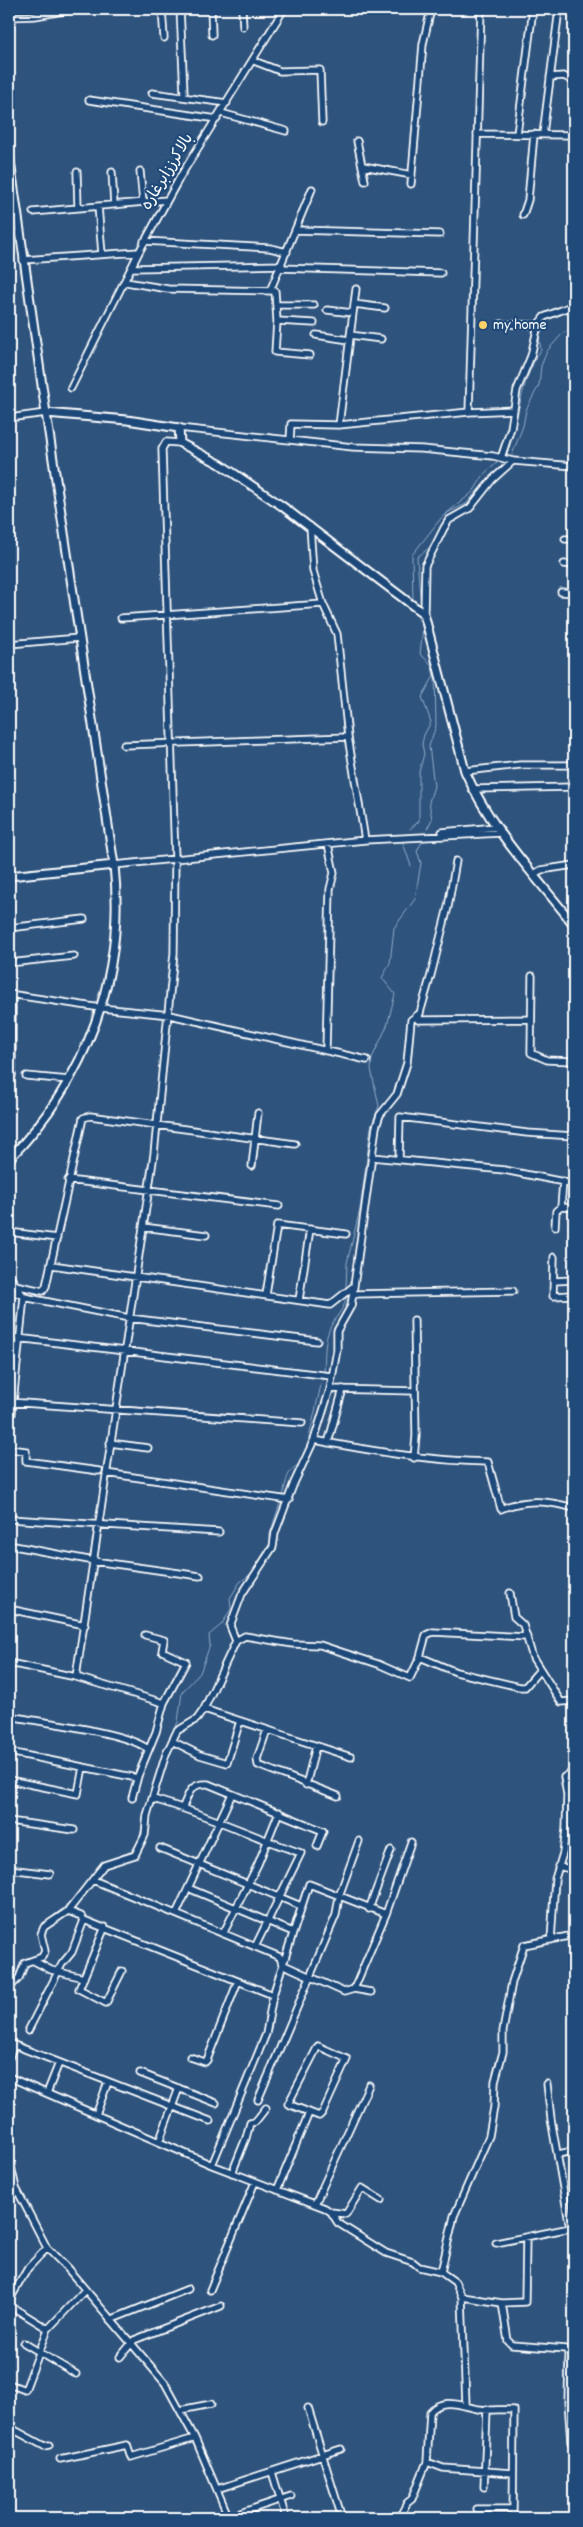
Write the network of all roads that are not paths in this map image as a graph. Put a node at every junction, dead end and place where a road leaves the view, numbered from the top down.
1 (75, 9) edge
2 (162, 9) edge
3 (180, 9) edge
4 (211, 9) edge
5 (242, 9) edge
6 (284, 9) edge
7 (431, 9) edge
8 (480, 9) edge
9 (533, 9) edge
10 (559, 9) edge
11 (9, 17) edge
12 (243, 27) dead end
13 (212, 35) dead end
14 (164, 38) dead end
15 (254, 61) junction
16 (550, 77) junction
17 (574, 82) edge
18 (152, 93) dead end
19 (184, 93) dead end
20 (89, 100) dead end
21 (227, 103) junction
22 (219, 116) junction
23 (322, 122) dead end
24 (286, 131) dead end
25 (478, 134) junction
26 (517, 134) junction
27 (534, 134) junction
28 (543, 134) junction
29 (574, 135) edge
30 (358, 141) dead end
31 (9, 154) edge
32 (363, 166) junction
33 (140, 171) dead end
34 (77, 172) dead end
35 (112, 172) dead end
36 (412, 175) junction
37 (365, 181) dead end
38 (411, 184) dead end
39 (312, 189) dead end
40 (167, 200) junction
41 (143, 202) junction
42 (12, 203) edge
43 (114, 205) junction
44 (98, 206) junction
45 (78, 208) junction
46 (33, 212) dead end
47 (524, 215) dead end
48 (295, 230) junction
49 (440, 234) dead end
50 (144, 241) junction
51 (139, 252) junction
52 (287, 252) junction
53 (102, 254) junction
54 (23, 260) junction
55 (281, 267) junction
56 (133, 268) junction
57 (441, 273) dead end
58 (126, 282) junction
59 (356, 289) dead end
60 (270, 291) junction
61 (354, 304) junction
62 (277, 305) junction
63 (314, 305) dead end
64 (574, 305) edge
65 (385, 308) dead end
66 (327, 310) dead end
67 (353, 313) junction
68 (277, 321) junction
69 (314, 323) dead end
70 (501, 324) dead end
71 (538, 325) junction
72 (316, 335) dead end
73 (350, 338) junction
74 (381, 339) dead end
75 (310, 355) dead end
76 (72, 388) dead end
77 (514, 410) junction
78 (469, 412) junction
79 (46, 414) junction
80 (9, 418) edge
81 (339, 425) junction
82 (179, 428) junction
83 (290, 440) junction
84 (180, 443) junction
85 (500, 458) junction
86 (513, 461) junction
87 (574, 466) edge
88 (310, 526) junction
89 (565, 539) dead end
90 (574, 539) edge
91 (564, 564) dead end
92 (574, 565) edge
93 (561, 592) dead end
94 (574, 593) edge
95 (323, 604) junction
96 (424, 614) junction
97 (167, 616) junction
98 (121, 618) dead end
99 (79, 638) junction
100 (9, 644) edge
101 (348, 737) junction
102 (171, 742) junction
103 (124, 745) dead end
104 (574, 765) edge
105 (464, 771) junction
106 (574, 787) edge
107 (472, 788) junction
108 (498, 830) junction
109 (364, 840) junction
110 (328, 844) junction
111 (175, 859) junction
112 (456, 861) dead end
113 (114, 865) junction
114 (574, 865) edge
115 (534, 874) junction
116 (9, 876) edge
117 (84, 919) dead end
118 (574, 925) edge
119 (9, 928) edge
120 (74, 956) dead end
121 (9, 963) edge
122 (532, 976) dead end
123 (10, 995) edge
124 (101, 1008) junction
125 (420, 1013) junction
126 (170, 1014) junction
127 (531, 1019) junction
128 (326, 1051) junction
129 (367, 1060) dead end
130 (574, 1061) edge
131 (12, 1076) dead end
132 (26, 1076) dead end
133 (69, 1080) junction
134 (258, 1113) dead end
135 (156, 1125) junction
136 (574, 1136) edge
137 (255, 1139) junction
138 (295, 1144) dead end
139 (372, 1157) junction
140 (9, 1159) edge
141 (399, 1160) junction
142 (252, 1166) dead end
143 (68, 1180) junction
144 (563, 1182) junction
145 (574, 1184) edge
146 (149, 1191) junction
147 (279, 1206) dead end
148 (562, 1207) junction
149 (574, 1208) edge
150 (143, 1227) junction
151 (555, 1227) dead end
152 (310, 1229) junction
153 (9, 1232) edge
154 (346, 1234) dead end
155 (206, 1235) dead end
156 (57, 1238) junction
157 (554, 1257) dead end
158 (52, 1265) junction
159 (9, 1275) edge
160 (136, 1276) junction
161 (573, 1280) edge
162 (554, 1282) junction
163 (15, 1285) junction
164 (353, 1290) junction
165 (513, 1291) dead end
166 (9, 1292) edge
167 (266, 1295) junction
168 (23, 1296) junction
169 (572, 1296) dead end
170 (299, 1300) junction
171 (129, 1318) junction
172 (414, 1320) dead end
173 (9, 1337) edge
174 (20, 1337) junction
175 (317, 1341) dead end
176 (125, 1350) junction
177 (331, 1376) junction
178 (330, 1389) junction
179 (343, 1389) junction
180 (415, 1391) junction
181 (11, 1402) edge
182 (116, 1410) junction
183 (302, 1423) dead end
184 (9, 1440) edge
185 (314, 1440) junction
186 (110, 1443) junction
187 (328, 1443) junction
188 (148, 1448) dead end
189 (9, 1449) edge
190 (414, 1458) junction
191 (99, 1471) dead end
192 (106, 1473) junction
193 (284, 1499) junction
194 (574, 1508) edge
195 (9, 1519) edge
196 (99, 1526) junction
197 (219, 1532) dead end
198 (9, 1545) edge
199 (94, 1561) junction
200 (200, 1576) dead end
201 (510, 1593) dead end
202 (9, 1609) edge
203 (85, 1624) junction
204 (145, 1635) dead end
205 (527, 1637) junction
206 (236, 1641) junction
207 (420, 1657) junction
208 (9, 1663) edge
209 (541, 1672) junction
210 (76, 1678) junction
211 (574, 1701) edge
212 (164, 1703) junction
213 (204, 1709) junction
214 (9, 1716) edge
215 (240, 1720) junction
216 (267, 1730) junction
217 (172, 1741) junction
218 (316, 1746) junction
219 (148, 1749) junction
220 (9, 1752) edge
221 (351, 1757) dead end
222 (83, 1767) junction
223 (574, 1771) edge
224 (137, 1778) junction
225 (9, 1780) edge
226 (306, 1785) junction
227 (232, 1794) junction
228 (338, 1796) dead end
229 (132, 1798) dead end
230 (153, 1799) junction
231 (183, 1807) junction
232 (279, 1812) junction
233 (221, 1820) junction
234 (9, 1821) edge
235 (74, 1830) dead end
236 (267, 1841) junction
237 (359, 1841) dead end
238 (411, 1842) dead end
239 (317, 1846) dead end
240 (160, 1848) dead end
241 (391, 1850) dead end
242 (200, 1865) junction
243 (558, 1866) junction
244 (9, 1869) edge
245 (574, 1870) edge
246 (50, 1874) dead end
247 (92, 1880) junction
248 (247, 1884) junction
249 (188, 1888) junction
250 (339, 1896) junction
251 (279, 1897) junction
252 (301, 1906) junction
253 (236, 1908) junction
254 (369, 1909) junction
255 (68, 1911) junction
256 (176, 1914) junction
257 (386, 1914) junction
258 (84, 1920) junction
259 (268, 1921) junction
260 (105, 1927) junction
261 (293, 1932) junction
262 (223, 1934) junction
263 (574, 1935) edge
264 (550, 1940) junction
265 (255, 1947) junction
266 (34, 1961) junction
267 (282, 1964) junction
268 (60, 1971) junction
269 (122, 1971) dead end
270 (308, 1976) junction
271 (84, 1978) junction
272 (238, 1981) junction
273 (9, 1988) edge
274 (354, 1989) junction
275 (371, 1992) dead end
276 (273, 1995) junction
277 (28, 2031) dead end
278 (11, 2044) edge
279 (190, 2057) dead end
280 (9, 2058) edge
281 (59, 2063) junction
282 (140, 2073) dead end
283 (9, 2077) edge
284 (108, 2082) junction
285 (547, 2084) dead end
286 (369, 2085) dead end
287 (180, 2088) junction
288 (46, 2093) junction
289 (258, 2100) dead end
290 (216, 2103) dead end
291 (172, 2107) junction
292 (266, 2108) dead end
293 (309, 2113) junction
294 (96, 2115) junction
295 (210, 2121) dead end
296 (159, 2142) junction
297 (574, 2151) edge
298 (558, 2154) junction
299 (9, 2158) edge
300 (212, 2165) junction
301 (232, 2173) junction
302 (255, 2182) junction
303 (9, 2185) edge
304 (16, 2188) junction
305 (277, 2190) junction
306 (381, 2200) dead end
307 (315, 2204) junction
308 (331, 2212) junction
309 (526, 2237) junction
310 (496, 2243) dead end
311 (47, 2248) junction
312 (441, 2272) junction
313 (188, 2289) dead end
314 (85, 2290) junction
315 (210, 2290) dead end
316 (462, 2297) junction
317 (9, 2301) edge
318 (502, 2303) junction
319 (9, 2306) edge
320 (221, 2306) dead end
321 (110, 2320) junction
322 (48, 2329) junction
323 (24, 2343) dead end
324 (132, 2343) junction
325 (40, 2352) junction
326 (120, 2357) dead end
327 (76, 2374) dead end
328 (9, 2384) edge
329 (211, 2404) dead end
330 (466, 2405) junction
331 (308, 2408) dead end
332 (487, 2409) junction
333 (180, 2410) junction
334 (9, 2427) edge
335 (195, 2438) junction
336 (49, 2445) dead end
337 (574, 2447) edge
338 (341, 2449) dead end
339 (323, 2455) junction
340 (60, 2459) dead end
341 (427, 2462) junction
342 (484, 2470) junction
343 (272, 2472) junction
344 (513, 2473) junction
345 (484, 2487) dead end
346 (217, 2490) junction
347 (291, 2496) dead end
348 (280, 2499) junction
349 (476, 2509) dead end
350 (513, 2509) junction
351 (228, 2517) edge
352 (286, 2518) edge
353 (342, 2518) edge
354 (399, 2518) edge
355 (513, 2518) edge

1 - 11 street
2 - 14 street
3 - 19 street
4 - 13 street
5 - 12 street
6 - 15 street, بالاکرززابرغاره
7 - 36 street
8 - 25 street
9 - 26 street
10 - 16 street
15 - 21 street, بالاکرززابرغاره
15 - 23 street
16 - 17 street
16 - 28 street
18 - 21 street
20 - 22 street
21 - 22 street, بالاکرززابرغاره
22 - 24 street
22 - 40 street, بالاکرززابرغاره
25 - 26 street
25 - 78 street
26 - 27 street
27 - 28 street
27 - 47 street
28 - 29 street
30 - 32 street
31 - 42 main road
32 - 36 street
32 - 37 street
33 - 41 street
34 - 45 street
35 - 43 street
36 - 38 street
39 - 48 street
40 - 41 street
40 - 50 street, بالاکرززابرغاره
41 - 43 street
42 - 54 main road
43 - 44 street
44 - 45 street
44 - 53 street
45 - 46 street
48 - 49 street
48 - 52 street
50 - 51 street, بالاکرززابرغاره
50 - 52 street
51 - 53 street
51 - 56 street, بالاکرززابرغاره
52 - 55 street
53 - 54 street
54 - 79 main road
55 - 56 street
55 - 57 street
55 - 60 street
56 - 58 street, بالاکرززابرغاره
58 - 60 street
58 - 76 street, بالاکرززابرغاره
59 - 61 street
60 - 62 street
61 - 65 street
61 - 67 street
62 - 63 street
62 - 68 street
64 - 71 street
66 - 67 street
67 - 73 street
68 - 69 street
68 - 75 street
70 - 71 street
71 - 77 street
72 - 73 street
73 - 74 street
73 - 81 street
77 - 78 street
77 - 85 street
78 - 81 street
79 - 80 street
79 - 82 main road
79 - 99 main road
81 - 83 street
82 - 83 street
82 - 84 main road
83 - 85 street
84 - 88 main road
84 - 97 street
85 - 86 street
86 - 87 street
86 - 96 street
88 - 95 street
88 - 96 main road
89 - 90 street
91 - 92 street
93 - 94 street
95 - 97 street
95 - 101 street
96 - 105 main road
97 - 98 street
97 - 102 street
99 - 100 street
99 - 113 main road
101 - 102 street
101 - 109 street
102 - 103 street
102 - 111 street
104 - 105 street
105 - 107 main road
106 - 107 street
107 - 108 main road
108 - 109 street
108 - 115 main road
109 - 110 street
110 - 111 street
110 - 128 street
111 - 113 street
111 - 126 street
112 - 125 street
113 - 116 main road
113 - 124 main road
114 - 115 street
115 - 118 main road
117 - 119 street
120 - 121 street
122 - 127 street
123 - 124 street
123 - 131 street
124 - 126 street
124 - 133 main road
125 - 127 street
125 - 139 street
126 - 128 street
126 - 135 street
127 - 130 street
128 - 129 street
132 - 133 street
133 - 140 main road
134 - 137 street
135 - 137 street
135 - 143 street
135 - 146 street
136 - 141 street
137 - 138 street
137 - 142 street
139 - 141 street
139 - 164 street
141 - 144 street
143 - 146 street
143 - 156 street
144 - 145 street
144 - 148 street
146 - 147 street
146 - 150 street
148 - 149 street
148 - 151 street
150 - 155 street
150 - 160 street
152 - 154 street
152 - 167 street
152 - 170 street
153 - 156 street
156 - 158 street
157 - 162 street
158 - 160 street
158 - 163 street
159 - 163 street
160 - 167 street
160 - 171 street
161 - 162 street
162 - 169 street
163 - 168 street
164 - 165 street
164 - 170 street
164 - 177 street
166 - 168 street
167 - 170 street
168 - 171 street
168 - 174 street
171 - 175 street
171 - 176 street
172 - 180 street
173 - 174 street
174 - 176 street
174 - 181 street
176 - 177 street
176 - 182 street
177 - 178 street
178 - 179 street
178 - 185 street
179 - 180 street
179 - 187 street
180 - 190 street
181 - 182 street
181 - 184 street
182 - 183 street
182 - 186 street
185 - 187 street
185 - 193 street
186 - 188 street
186 - 192 street
187 - 190 street
189 - 191 street
190 - 194 street
192 - 193 street
192 - 196 street
193 - 206 street
195 - 196 street
196 - 197 street
196 - 199 street
198 - 199 street
199 - 200 street
199 - 203 street
201 - 205 street
202 - 203 street
203 - 210 street
204 - 212 street
205 - 207 street
205 - 209 street
206 - 207 street
206 - 213 street
207 - 209 street
208 - 210 street
209 - 211 street
210 - 212 street
212 - 219 street
213 - 215 street
213 - 217 street
214 - 219 street
215 - 216 street
215 - 217 street
216 - 218 street
216 - 226 street
217 - 230 street
218 - 221 street
218 - 226 street
219 - 224 street
220 - 222 street
222 - 224 street
222 - 225 street
223 - 243 street
224 - 229 street
226 - 228 street
227 - 231 street
227 - 232 street
227 - 233 street
230 - 231 street
230 - 247 street
231 - 233 street
232 - 236 street
232 - 239 street
233 - 236 street
233 - 242 street
234 - 235 street
236 - 248 street
236 - 251 street
237 - 250 street
238 - 257 street
240 - 242 street
241 - 254 street
242 - 248 street
242 - 249 street
243 - 245 street
243 - 264 street
244 - 246 street
247 - 255 street
247 - 256 street
248 - 251 street
248 - 253 street
249 - 253 street
249 - 256 street
250 - 252 street
250 - 254 street
250 - 270 street
251 - 252 street
251 - 259 street
252 - 261 street
253 - 259 street
253 - 262 street
254 - 257 street
255 - 258 street
255 - 266 street
256 - 262 street
257 - 274 street
258 - 260 street
258 - 268 street
259 - 261 street
259 - 265 street
260 - 271 street
260 - 272 street
261 - 267 street
262 - 265 street
263 - 264 street
264 - 312 street
265 - 267 street
266 - 268 street
266 - 273 street
267 - 270 street
267 - 276 street
268 - 271 street
268 - 277 street
269 - 271 street
270 - 274 street
270 - 289 street
272 - 276 street
272 - 279 street
274 - 275 street
276 - 300 street
278 - 280 street
278 - 281 street
281 - 284 street
281 - 288 street
282 - 287 street
283 - 288 street
284 - 291 street
284 - 294 street
285 - 298 street
286 - 307 street
287 - 290 street
287 - 291 street
288 - 294 street
291 - 295 street
291 - 296 street
292 - 301 street
293 - 293 street
293 - 305 street
294 - 296 street
296 - 300 street
297 - 298 street
298 - 309 street
299 - 304 street
300 - 301 street
301 - 302 street
302 - 305 street
302 - 315 street
303 - 304 street
304 - 311 street
305 - 307 street
306 - 308 street
307 - 308 street
308 - 312 street
309 - 310 street
309 - 318 street
311 - 314 street
311 - 317 street
312 - 316 street
313 - 321 street
314 - 321 street
314 - 322 street
316 - 318 street
316 - 330 street
318 - 337 street
319 - 322 street
320 - 324 street
321 - 324 street
322 - 325 street
323 - 325 street
324 - 326 street
324 - 333 street
325 - 327 street
325 - 328 street
329 - 333 street
330 - 332 street
330 - 341 street
331 - 339 street
332 - 342 street
332 - 344 street
333 - 335 street
334 - 336 street
335 - 340 street
335 - 346 street
338 - 339 street
339 - 343 street
339 - 353 street
341 - 342 street
341 - 354 street
342 - 344 street
342 - 345 street
343 - 346 street
343 - 348 street
344 - 350 street
346 - 351 street
347 - 348 street
348 - 351 street
348 - 352 street
349 - 350 street
350 - 355 street

